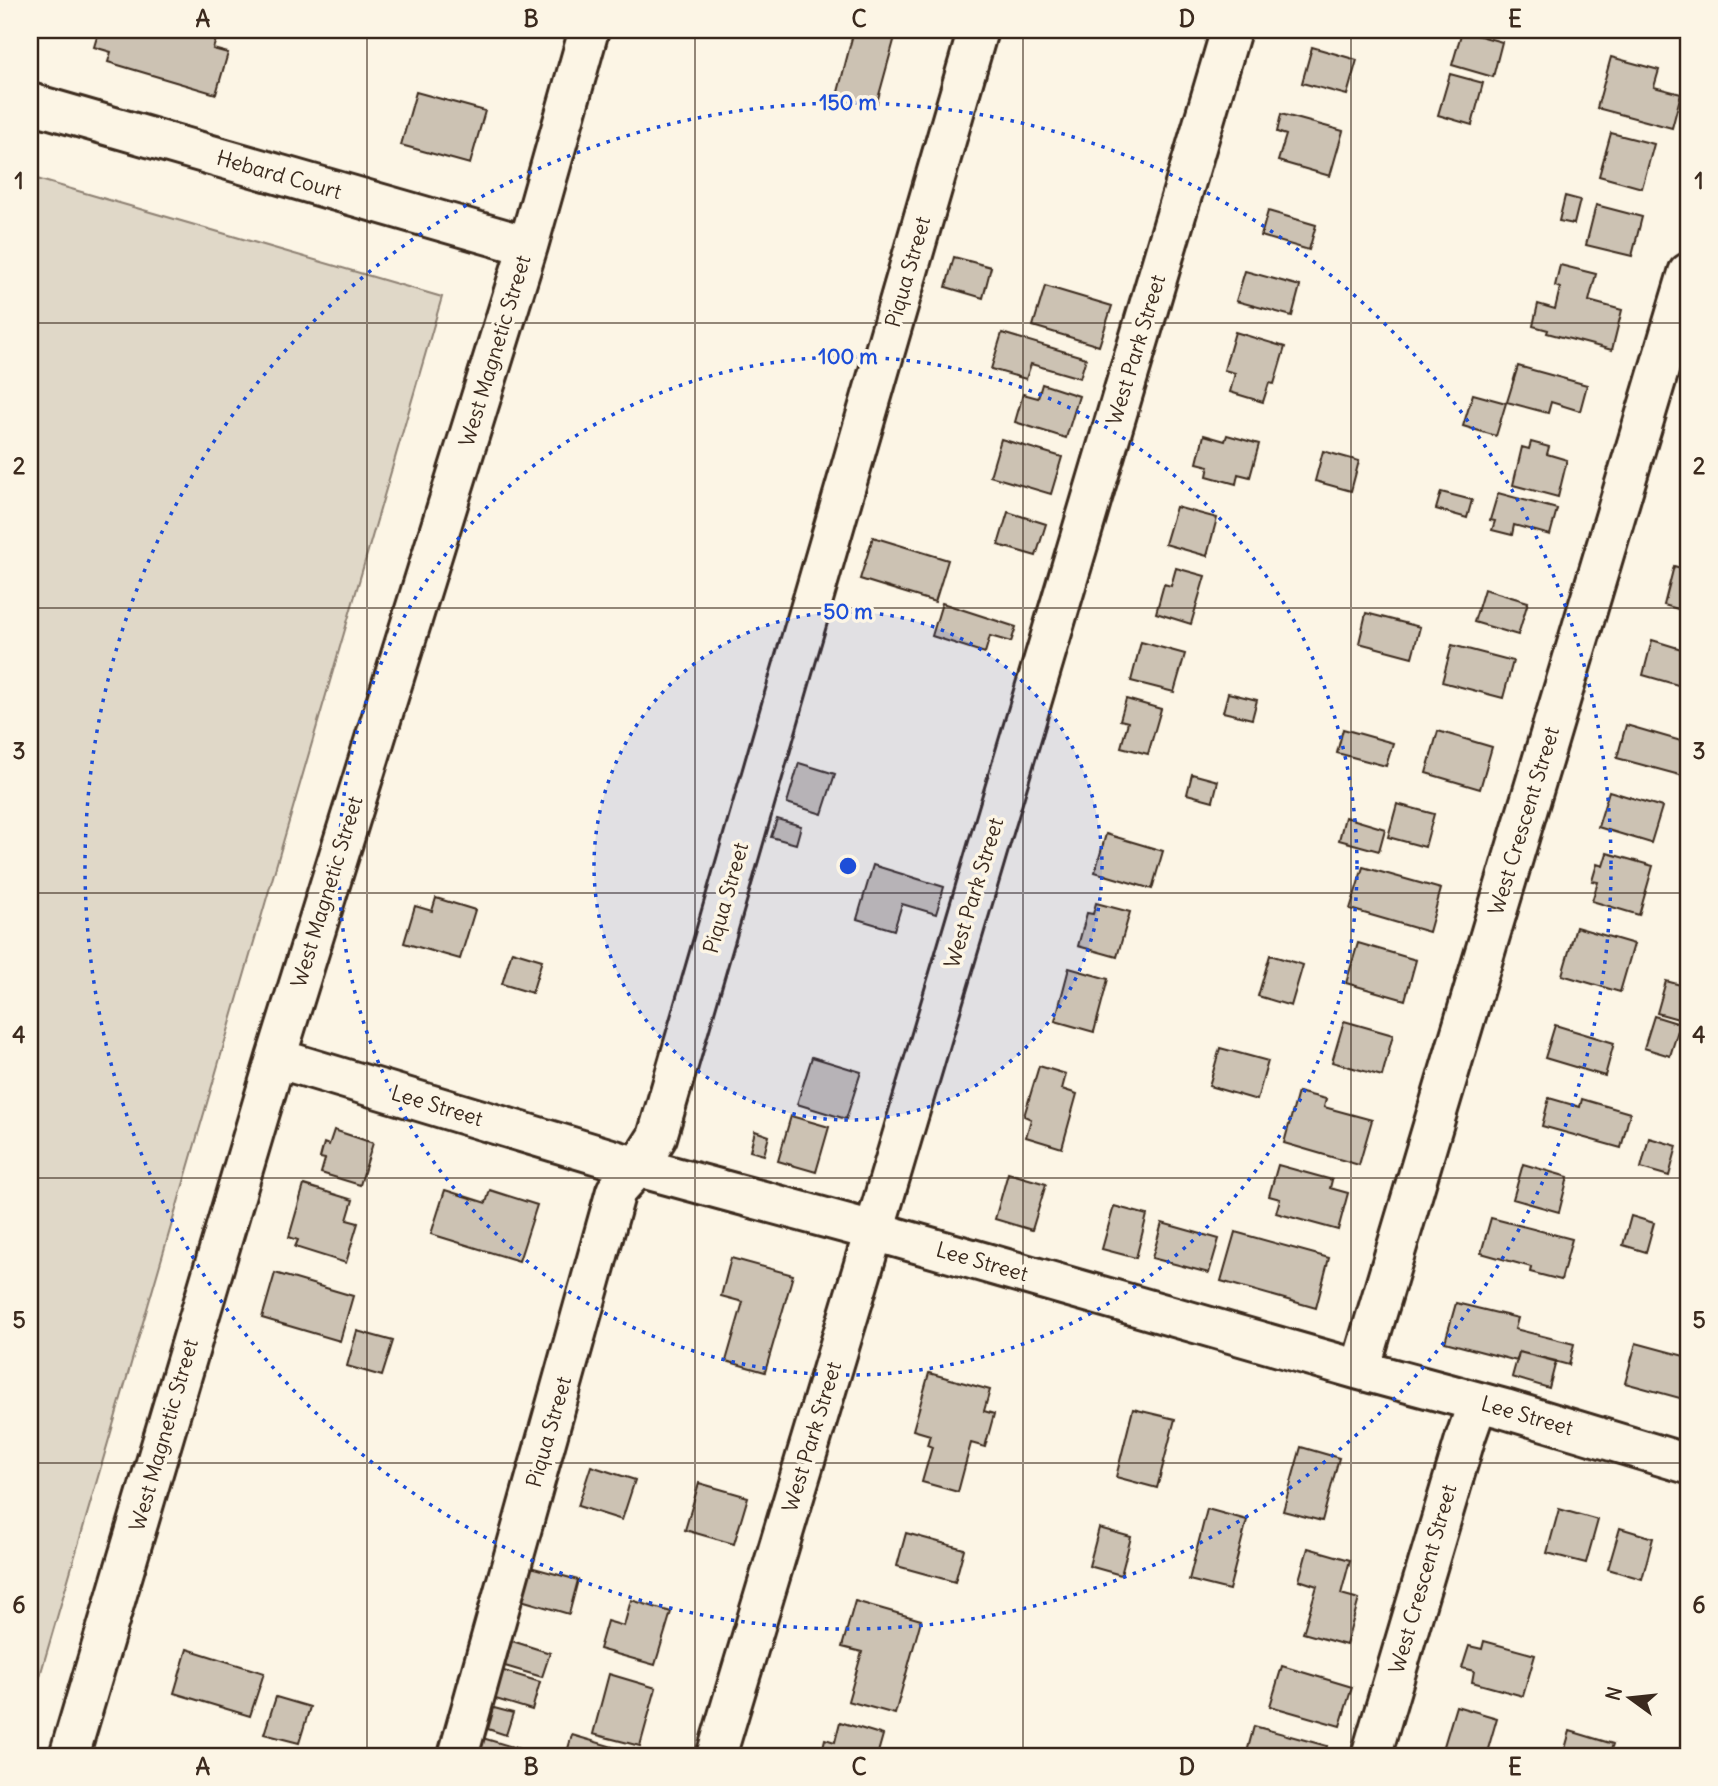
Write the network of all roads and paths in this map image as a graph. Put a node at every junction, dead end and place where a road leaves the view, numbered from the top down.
1 (589, 30) edge
2 (978, 30) edge
3 (1231, 30) edge
4 (30, 103) edge
5 (528, 246) junction
6 (1688, 273) edge
7 (276, 1058) junction
8 (638, 1167) junction
9 (874, 1231) junction
10 (1360, 1370) junction
11 (1478, 1402) junction
12 (1688, 1464) edge
13 (69, 1756) edge
14 (458, 1756) edge
15 (716, 1756) edge
16 (1371, 1756) edge

1 - 5 street, West Magnetic Street
2 - 8 street, Piqua Street
3 - 9 street, West Park Street
4 - 5 street, Hebard Court
5 - 7 street, West Magnetic Street
6 - 10 street, West Crescent Street
7 - 8 street, Lee Street
7 - 13 street, West Magnetic Street
8 - 9 street, Lee Street
8 - 14 street, Piqua Street
9 - 10 street, Lee Street
9 - 15 street, West Park Street
10 - 11 street, Lee Street
11 - 12 street, Lee Street
11 - 16 street, West Crescent Street

